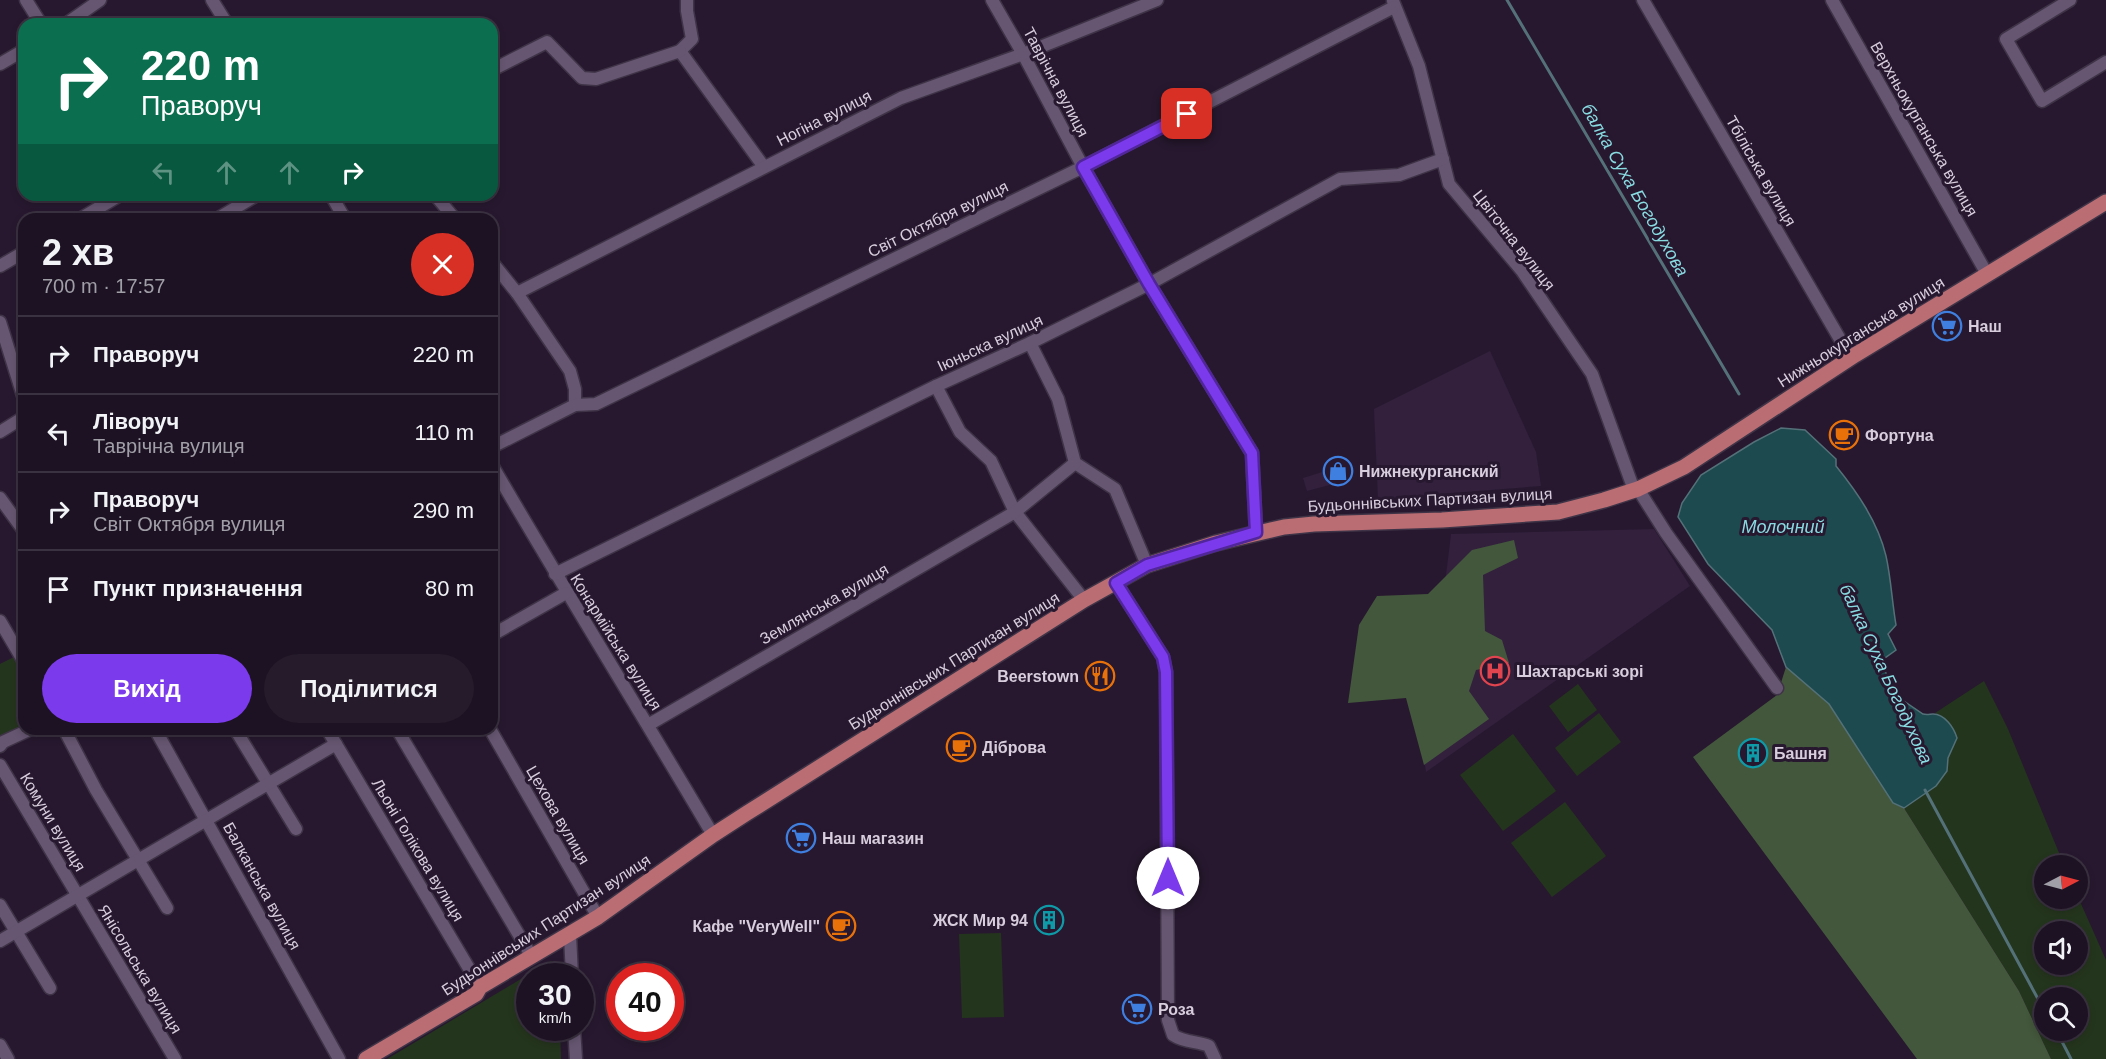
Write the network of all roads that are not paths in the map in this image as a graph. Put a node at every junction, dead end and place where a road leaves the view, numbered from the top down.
1 (26, 0) edge
2 (100, 0) edge
3 (212, 0) edge
4 (687, 0) edge
5 (992, 0) edge
6 (1157, 0) edge
7 (1643, 0) edge
8 (1832, 0) edge
9 (2070, 0) edge
10 (1393, 3) edge
11 (37, 18) edge
12 (74, 18) edge
13 (223, 18) edge
14 (680, 51) junction
15 (18, 54) edge
16 (1023, 54) junction
17 (2106, 62) edge
18 (0, 64) edge
19 (498, 67) edge
20 (1443, 159) junction
21 (764, 167) junction
22 (1083, 167) junction
23 (110, 201) edge
24 (247, 201) edge
25 (440, 201) edge
26 (2106, 202) edge
27 (90, 213) edge
28 (227, 213) edge
29 (450, 213) edge
30 (18, 256) edge
31 (0, 266) edge
32 (498, 269) edge
33 (1988, 274) junction
34 (1149, 284) junction
35 (518, 293) junction
36 (0, 322) edge
37 (1030, 343) junction
38 (1855, 355) junction
39 (18, 380) edge
40 (936, 386) junction
41 (575, 405) junction
42 (18, 421) edge
43 (0, 432) edge
44 (498, 444) edge
45 (1075, 463) junction
46 (498, 475) edge
47 (1636, 490) junction
48 (0, 498) edge
49 (1016, 512) junction
50 (18, 523) edge
51 (1256, 532) junction
52 (1147, 565) junction
53 (555, 574) junction
54 (1116, 583) junction
55 (566, 593) junction
56 (1084, 600) junction
57 (0, 621) edge
58 (498, 632) edge
59 (18, 638) edge
60 (12, 642) junction
61 (18, 652) edge
62 (1777, 688) dead end
63 (648, 725) junction
64 (18, 735) edge
65 (67, 735) edge
66 (158, 735) edge
67 (239, 735) edge
68 (331, 735) edge
69 (401, 735) edge
70 (493, 735) edge
71 (336, 744) junction
72 (0, 746) edge
73 (0, 765) edge
74 (268, 783) junction
75 (206, 819) junction
76 (296, 830) dead end
77 (713, 835) junction
78 (138, 861) junction
79 (78, 896) junction
80 (0, 905) edge
81 (167, 908) dead end
82 (598, 917) junction
83 (16, 932) junction
84 (570, 935) junction
85 (0, 941) edge
86 (532, 957) junction
87 (571, 963) edge
88 (480, 987) junction
89 (50, 988) dead end
90 (575, 1041) edge
91 (0, 1045) edge
92 (8, 1059) edge
93 (175, 1059) edge
94 (339, 1059) edge
95 (366, 1059) edge
96 (576, 1059) edge
97 (1215, 1059) edge

1 - 11 street
2 - 12 street
3 - 13 street
4 - 14 street
5 - 16 street, Таврічна вулиця
6 - 16 street, Ногіна вулиця
7 - 38 street, Тбіліська вулиця
8 - 33 street, Верхньокурганська вулиця
9 - 17 street
10 - 20 street, Цвiточна вулиця
10 - 22 street, Світ Октября вулиця
14 - 19 street
14 - 21 street
15 - 18 street
16 - 21 street, Ногіна вулиця
16 - 22 street, Таврічна вулиця
20 - 34 street, Iюньска вулиця
20 - 47 street, Цвiточна вулиця
21 - 35 street, Ногіна вулиця
22 - 34 street, Таврічна вулиця
22 - 41 street, Світ Октября вулиця
23 - 27 street
24 - 28 street
25 - 29 street
26 - 33 main road, Нижньокурганська вулиця
30 - 31 street
32 - 35 street
33 - 38 main road, Нижньокурганська вулиця
34 - 37 street, Iюньска вулиця
34 - 51 street, Таврічна вулиця
35 - 41 street
36 - 39 street
37 - 40 street, Iюньска вулиця
37 - 45 street
38 - 47 main road, Нижньокурганська вулиця
40 - 49 street
40 - 53 street, Iюньска вулиця
41 - 44 street, Світ Октября вулиця
42 - 43 street
45 - 49 street, Землянська вулиця
45 - 52 street
46 - 53 street, Конармійська вулиця
47 - 51 main road, Будьоннівських Партизан вулиця
47 - 62 street, Цвiточна вулиця
48 - 50 street
49 - 56 street
49 - 63 street, Землянська вулиця
51 - 52 main road, Будьоннівських Партизан вулиця
52 - 54 main road, Будьоннівських Партизан вулиця
53 - 55 street, Конармійська вулиця
54 - 56 main road, Будьоннівських Партизан вулиця
54 - 97 street
55 - 58 street
55 - 63 street, Конармійська вулиця
56 - 77 main road, Будьоннівських Партизан вулиця
57 - 60 street
59 - 60 street
60 - 61 street
63 - 77 street, Конармійська вулиця
64 - 72 street
65 - 78 street
66 - 75 street, Балканська вулиця
67 - 74 street
68 - 71 street, Льоні Голікова вулиця
69 - 86 street
70 - 82 street, Цехова вулиця
71 - 74 street
71 - 88 street, Льоні Голікова вулиця
73 - 79 street, Комуни вулиця
74 - 75 street
74 - 76 street
75 - 78 street
75 - 94 street, Балканська вулиця
77 - 82 main road, Будьоннівських Партизан вулиця
78 - 79 street
78 - 81 street
79 - 83 street
79 - 93 street, Янісольська вулиця
80 - 83 street
82 - 84 main road, Будьоннівських Партизан вулиця
83 - 85 street
83 - 89 street
84 - 86 main road, Будьоннівських Партизан вулиця
84 - 87 street
86 - 88 main road, Будьоннівських Партизан вулиця
88 - 95 main road, Будьоннівських Партизан вулиця
90 - 96 street
91 - 92 street

